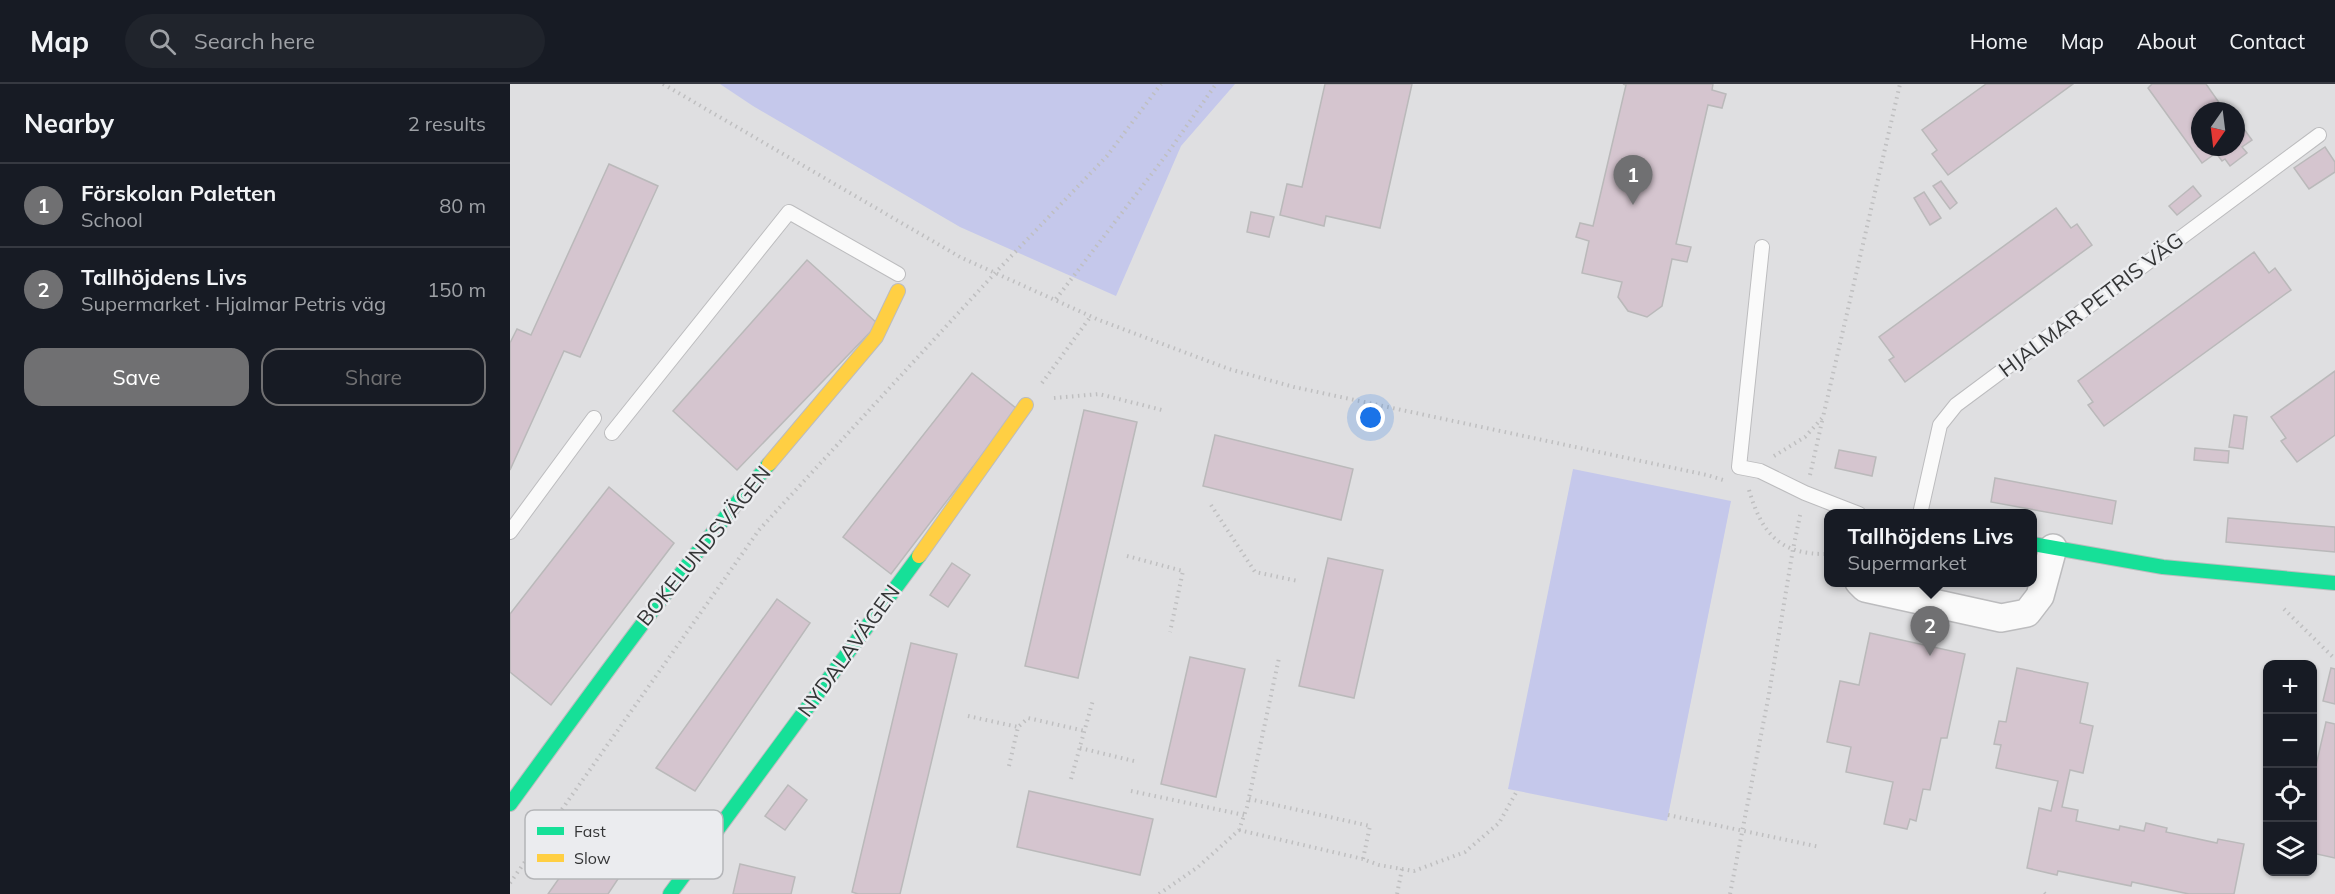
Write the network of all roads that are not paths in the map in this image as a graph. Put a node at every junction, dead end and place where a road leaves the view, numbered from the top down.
1 (2319, 135) dead end
2 (1762, 247) dead end
3 (898, 274) dead end
4 (898, 291) dead end
5 (1026, 405) road end
6 (594, 418) dead end
7 (612, 433) dead end
8 (1848, 509) edge
9 (1921, 509) edge
10 (510, 532) edge
11 (2043, 546) edge
12 (2335, 583) edge
13 (1864, 587) edge
14 (510, 804) edge
15 (723, 822) edge
16 (681, 879) edge
17 (670, 894) edge

1 - 9 lane, HJALMAR PETRIS VÄG
2 - 8 lane
3 - 7 lane
4 - 14 street, BOKELUNDSVÄGEN
5 - 15 street, NYDALAVÄGEN
6 - 10 lane
11 - 12 street
11 - 13 street
16 - 17 street, NYDALAVÄGEN

